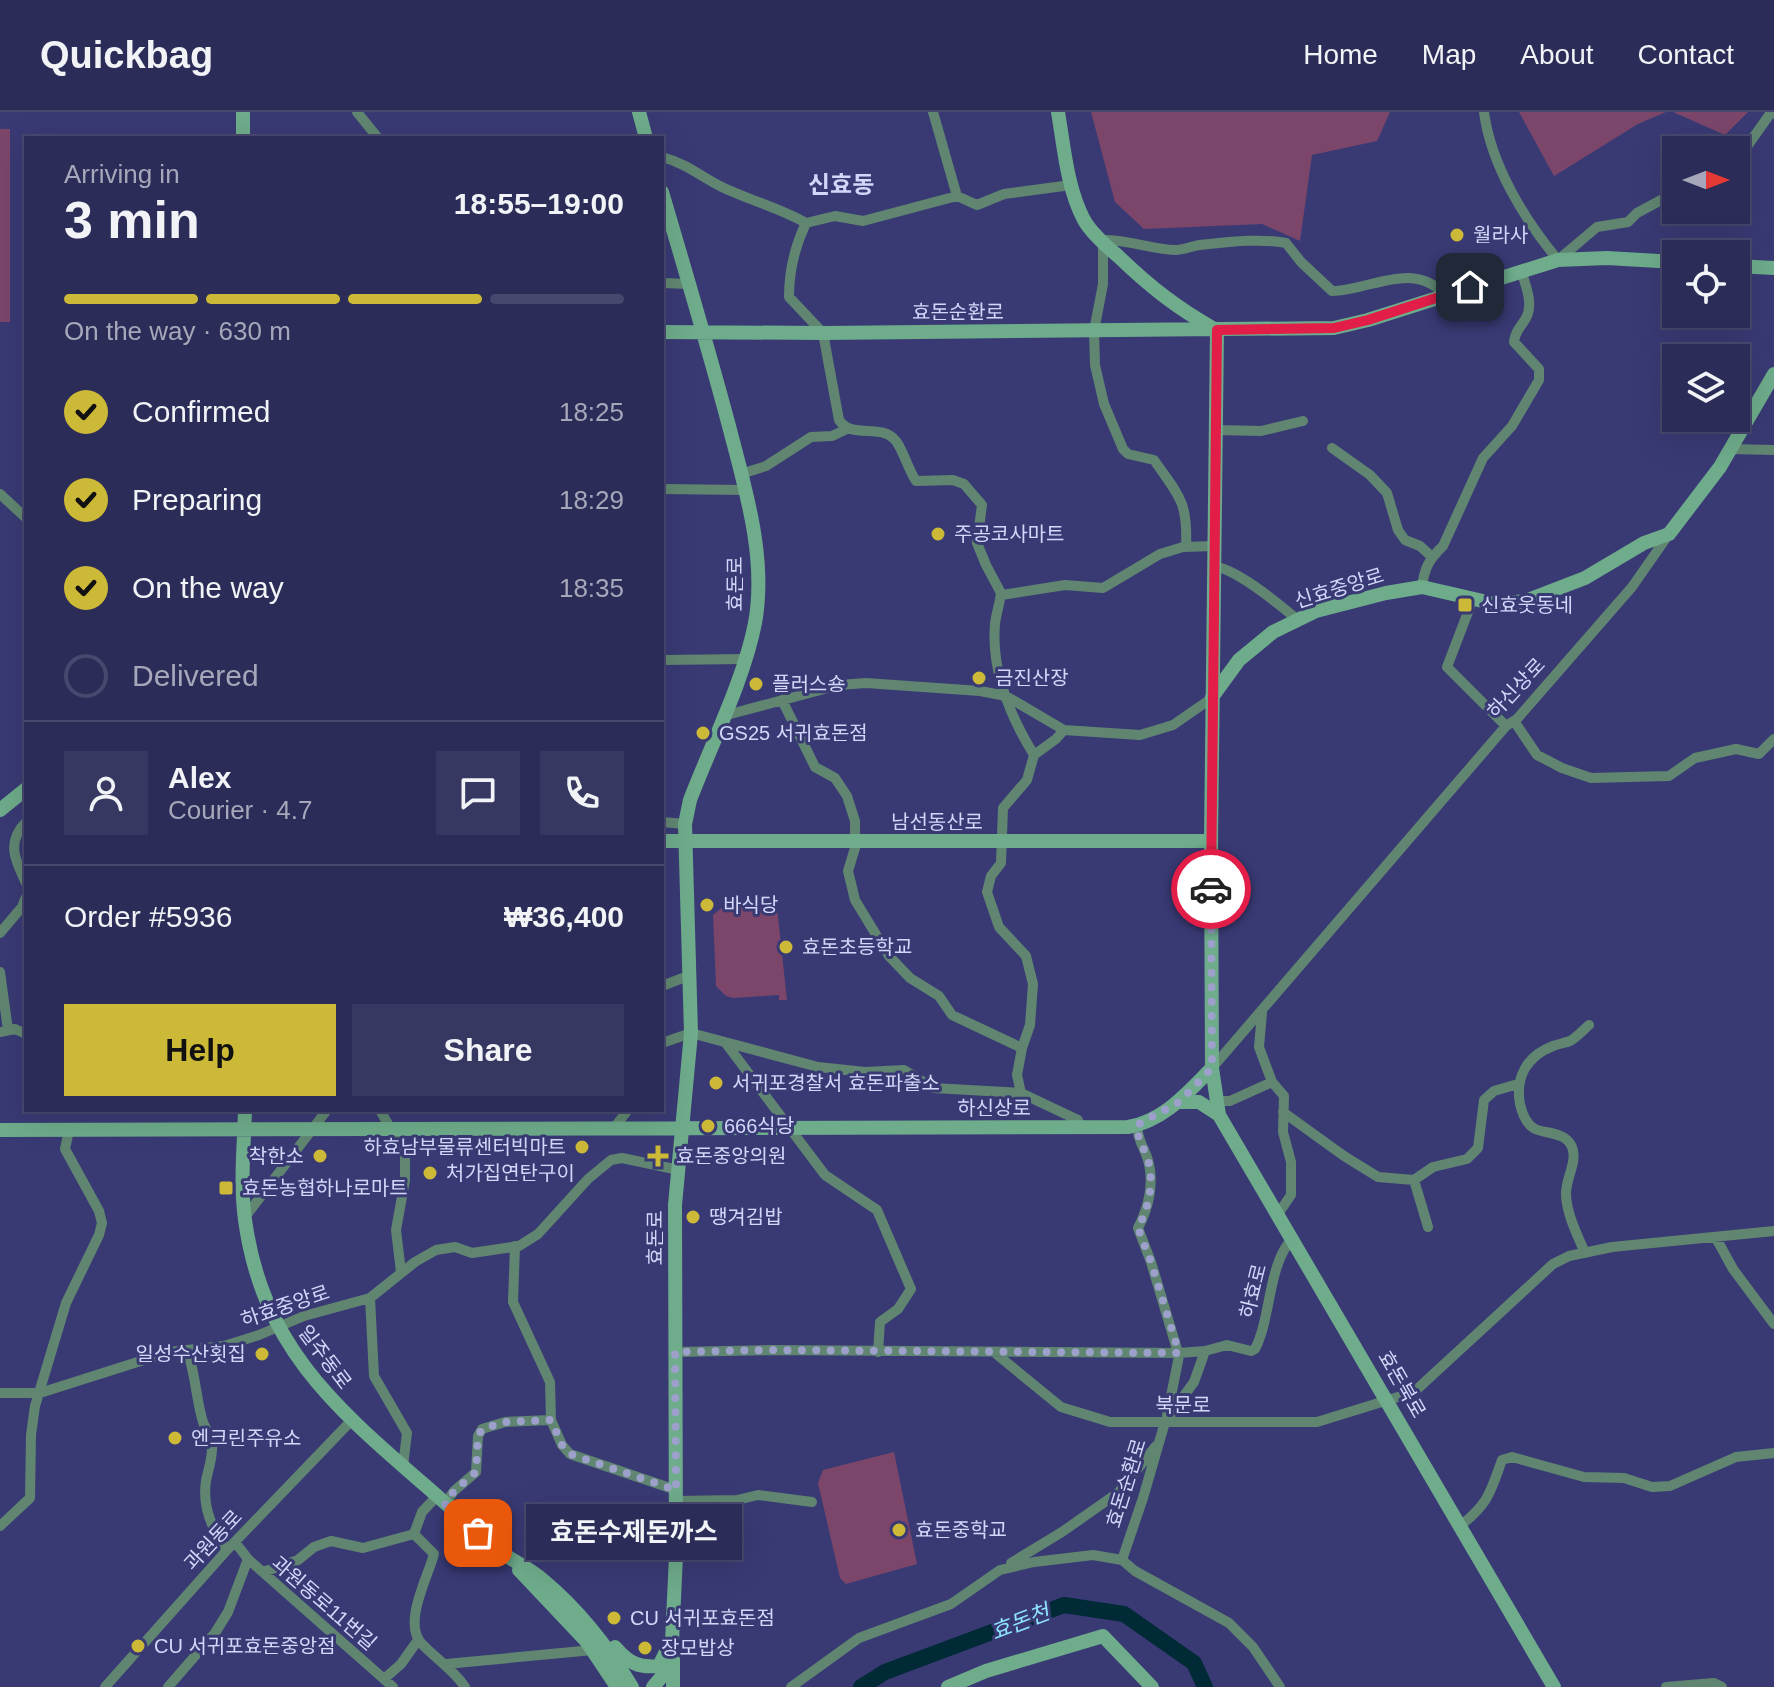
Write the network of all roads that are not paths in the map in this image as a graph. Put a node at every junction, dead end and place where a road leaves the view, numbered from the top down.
1 (243, 112) edge
2 (357, 112) edge
3 (639, 112) edge
4 (933, 112) edge
5 (1058, 112) edge
6 (1484, 112) edge
7 (1774, 113) edge
8 (243, 136) edge
9 (376, 136) edge
10 (645, 136) edge
11 (1750, 142) edge
12 (664, 158) edge
13 (1071, 185) junction
14 (957, 196) junction
15 (664, 199) edge
16 (1662, 200) edge
17 (806, 223) junction
18 (1102, 242) junction
19 (1558, 260) junction
20 (1662, 261) edge
21 (1750, 267) edge
22 (1774, 268) edge
23 (1521, 270) junction
24 (664, 283) edge
25 (690, 284) junction
26 (1445, 295) junction
27 (1217, 330) junction
28 (704, 331) junction
29 (1094, 331) junction
30 (664, 332) edge
31 (823, 333) junction
32 (1774, 374) edge
33 (1303, 421) dead end
34 (849, 428) junction
35 (1216, 430) junction
36 (1332, 448) dead end
37 (1730, 449) junction
38 (1774, 450) edge
39 (741, 474) junction
40 (664, 489) edge
41 (745, 490) junction
42 (0, 494) edge
43 (24, 516) edge
44 (1669, 534) junction
45 (1214, 546) junction
46 (1186, 547) junction
47 (1432, 557) junction
48 (1214, 567) junction
49 (1422, 587) junction
50 (1002, 594) junction
51 (1473, 599) junction
52 (1298, 620) junction
53 (745, 659) junction
54 (664, 660) edge
55 (1006, 696) junction
56 (1212, 698) junction
57 (782, 700) junction
58 (723, 717) junction
59 (1510, 724) junction
60 (1064, 730) junction
61 (1774, 739) edge
62 (1034, 755) junction
63 (24, 791) edge
64 (0, 810) edge
65 (664, 822) edge
66 (685, 824) junction
67 (24, 825) edge
68 (664, 841) edge
69 (685, 841) junction
70 (855, 841) junction
71 (1211, 841) junction
72 (1004, 842) junction
73 (24, 879) edge
74 (24, 902) edge
75 (0, 933) edge
76 (0, 972) edge
77 (688, 976) junction
78 (664, 985) edge
79 (1263, 1010) junction
80 (1589, 1025) dead end
81 (4, 1031) edge
82 (24, 1033) edge
83 (691, 1033) junction
84 (664, 1042) edge
85 (725, 1042) junction
86 (1022, 1048) junction
87 (1212, 1068) junction
88 (1272, 1082) junction
89 (1518, 1084) junction
90 (1021, 1093) junction
91 (1179, 1102) junction
92 (1218, 1108) junction
93 (245, 1112) edge
94 (326, 1112) edge
95 (381, 1112) edge
96 (626, 1112) edge
97 (1283, 1112) junction
98 (1137, 1125) junction
99 (315, 1127) junction
100 (245, 1128) junction
101 (391, 1128) junction
102 (683, 1128) junction
103 (789, 1128) junction
104 (1079, 1128) junction
105 (613, 1129) junction
106 (0, 1130) edge
107 (69, 1130) junction
108 (679, 1170) junction
109 (1414, 1180) junction
110 (1278, 1214) junction
111 (245, 1217) junction
112 (1428, 1227) dead end
113 (1774, 1231) edge
114 (1716, 1238) junction
115 (1292, 1239) junction
116 (515, 1246) junction
117 (1585, 1253) junction
118 (401, 1272) junction
119 (370, 1298) junction
120 (1774, 1324) edge
121 (279, 1328) junction
122 (187, 1350) junction
123 (1205, 1351) junction
124 (675, 1352) junction
125 (878, 1352) junction
126 (995, 1353) junction
127 (1179, 1353) junction
128 (0, 1393) edge
129 (40, 1393) junction
130 (1389, 1400) junction
131 (551, 1420) junction
132 (351, 1421) junction
133 (1165, 1422) junction
134 (1159, 1442) junction
135 (1774, 1453) edge
136 (403, 1466) junction
137 (676, 1495) junction
138 (441, 1500) junction
139 (812, 1502) dead end
140 (0, 1526) edge
141 (1460, 1526) junction
142 (414, 1534) junction
143 (231, 1546) junction
144 (508, 1558) junction
145 (248, 1559) junction
146 (1122, 1560) junction
147 (1000, 1570) junction
148 (263, 1572) junction
149 (541, 1579) junction
150 (418, 1640) junction
151 (672, 1641) junction
152 (593, 1650) junction
153 (446, 1664) junction
154 (388, 1683) edge
155 (105, 1687) edge
156 (168, 1687) edge
157 (465, 1687) edge
158 (617, 1687) edge
159 (632, 1687) edge
160 (653, 1687) edge
161 (673, 1687) edge
162 (791, 1687) edge
163 (948, 1687) edge
164 (1152, 1687) edge
165 (1280, 1687) edge
166 (1554, 1687) edge
167 (1666, 1687) edge
168 (1722, 1687) edge

1 - 8 street
2 - 9 street
3 - 10 street
4 - 14 street
5 - 13 street
6 - 19 street
7 - 11 street
12 - 17 street
13 - 14 street
13 - 18 street
14 - 17 street
15 - 25 street, 효돈로
16 - 19 street
17 - 31 street
18 - 26 street
18 - 27 street
18 - 29 street
19 - 20 street, 효돈순환로
19 - 23 street, 효돈순환로
21 - 22 street
23 - 26 street, 효돈순환로
23 - 47 street
24 - 25 street
25 - 28 street, 효돈로
26 - 27 street, 효돈순환로
27 - 29 street, 효돈순환로
27 - 35 street
28 - 30 street, 효돈순환로
28 - 31 street, 효돈순환로
28 - 39 street, 효돈로
29 - 31 street, 효돈순환로
29 - 46 street
31 - 34 street
32 - 37 street, 하신상로
33 - 35 street
34 - 39 street
34 - 50 street
35 - 45 street
36 - 47 street
37 - 38 street
37 - 44 street, 하신상로
39 - 41 street, 효돈로
40 - 41 street
41 - 53 street, 효돈로
42 - 43 street
44 - 51 street, 신효중앙로
44 - 59 street, 하신상로
45 - 46 street
45 - 48 street
46 - 50 street
47 - 49 street
48 - 52 street
48 - 56 street
49 - 51 street, 신효중앙로
49 - 52 street, 신효중앙로
50 - 55 street
51 - 59 street
52 - 56 street, 신효중앙로
53 - 54 street
53 - 58 street, 효돈로
55 - 57 street, 신효중앙로
55 - 60 street, 신효중앙로
55 - 62 street
56 - 60 street, 신효중앙로
56 - 71 street
57 - 58 street, 신효중앙로
57 - 70 street
58 - 66 street, 효돈로
59 - 61 street
59 - 79 street, 하신상로
60 - 62 street
62 - 72 street
63 - 64 street
65 - 66 street
66 - 69 street, 효돈로
67 - 73 street
68 - 69 street, 남선동산로
69 - 70 street, 남선동산로
69 - 77 street, 효돈로
70 - 72 street, 남선동산로
70 - 86 street
71 - 72 street, 남선동산로
71 - 87 street
72 - 86 street
74 - 75 street
76 - 81 street
77 - 78 street
77 - 83 street, 효돈로
79 - 87 street, 하신상로
79 - 88 street
80 - 89 street
81 - 82 street
83 - 84 street
83 - 85 street
83 - 102 street, 효돈로
85 - 90 street
85 - 103 street
86 - 90 street
87 - 91 street, 하신상로
87 - 92 street
88 - 92 street
88 - 97 street
89 - 109 street
89 - 117 street
90 - 104 street
91 - 92 street
91 - 98 street, 하신상로
92 - 110 street, 효돈북로
93 - 100 street, 일주동로
94 - 99 street
95 - 101 street
96 - 105 street
97 - 109 street
97 - 110 street
98 - 104 street, 하신상로
98 - 127 street
99 - 100 street, 하신상로
99 - 101 street, 하신상로
99 - 111 street
100 - 107 street, 하신상로
100 - 111 street, 일주동로
101 - 105 street, 하신상로
101 - 118 street
102 - 103 street, 하신상로
102 - 105 street, 하신상로
102 - 108 street, 효돈로
103 - 104 street, 하신상로
103 - 125 street
106 - 107 street, 하신상로
107 - 129 street
108 - 116 street, 하효중앙로
108 - 124 street, 효돈로
109 - 112 street
110 - 115 street, 효돈북로
111 - 121 street, 일주동로
113 - 114 street, 북문로
114 - 117 street, 북문로
114 - 120 street
115 - 123 street, 하효로
115 - 130 street, 효돈북로
116 - 118 street, 하효중앙로
116 - 131 street
117 - 130 street, 북문로
118 - 119 street, 하효중앙로
119 - 121 street, 하효중앙로
119 - 136 street
121 - 122 street, 하효중앙로
121 - 132 street, 일주동로
122 - 129 street, 하효중앙로
122 - 143 street, 과원동로11번길
123 - 127 street, 하효로
123 - 133 street, 효돈순환로
124 - 125 street, 하효로
124 - 137 street, 효돈로
125 - 126 street, 하효로
126 - 127 street, 하효로
126 - 133 street, 북문로
127 - 133 street
128 - 129 street, 하효중앙로
129 - 140 street
130 - 133 street, 북문로
130 - 141 street, 효돈북로
131 - 137 street
131 - 138 street
132 - 136 street, 일주동로
132 - 143 street, 과원동로
133 - 134 street, 효돈순환로
134 - 146 street, 효돈순환로
134 - 147 street
135 - 141 street
136 - 138 street, 일주동로
137 - 139 street
137 - 151 street, 효돈로
138 - 142 street
138 - 144 street, 일주동로
141 - 166 street, 효돈북로
142 - 148 street
142 - 150 street
143 - 145 street, 과원동로11번길
143 - 155 street, 과원동로
144 - 149 street, 일주동로
144 - 152 street, 일주동로
145 - 148 street, 과원동로11번길
145 - 156 street
146 - 147 street, 효돈순환로
146 - 165 street
147 - 162 street, 효돈순환로
148 - 154 street, 과원동로11번길
149 - 151 street
149 - 159 street, 일주동로
150 - 153 street
150 - 154 street
151 - 160 street, 효돈로
151 - 161 street
152 - 153 street
152 - 158 street, 일주동로
153 - 157 street
163 - 164 street
167 - 168 street

